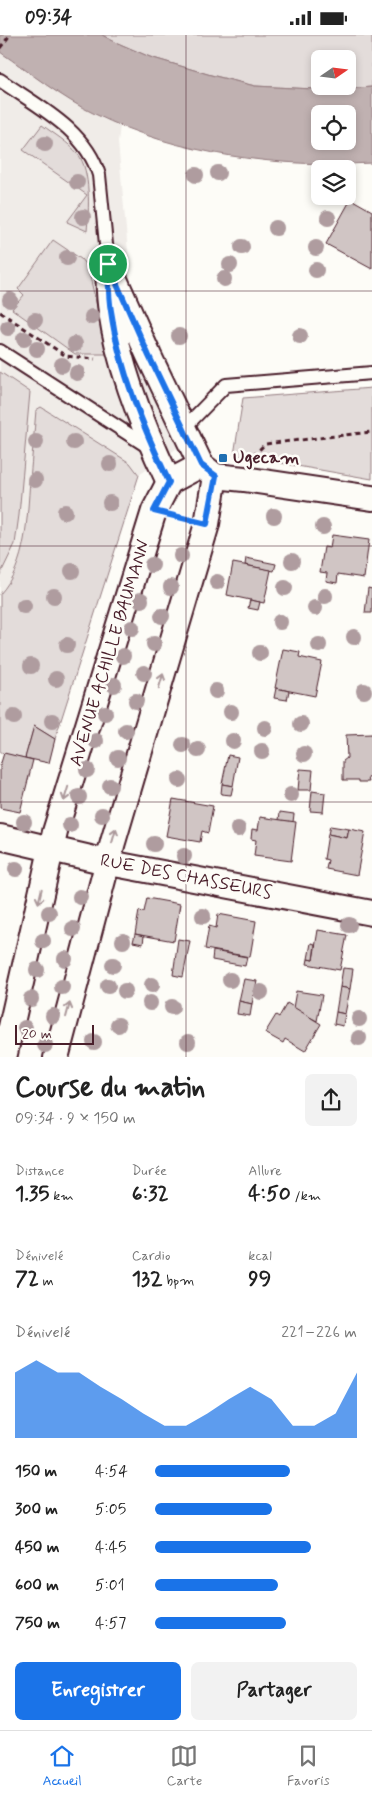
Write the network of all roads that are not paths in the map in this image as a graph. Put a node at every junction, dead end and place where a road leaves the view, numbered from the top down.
1 (0, 80) edge
2 (108, 264) junction
3 (0, 351) edge
4 (372, 373) edge
5 (184, 428) junction
6 (154, 451) junction
7 (208, 471) junction
8 (169, 482) junction
9 (372, 498) edge
10 (0, 837) edge
11 (51, 849) junction
12 (108, 862) junction
13 (372, 913) edge
14 (4, 1057) edge
15 (56, 1057) edge

1 - 2 lane
2 - 5 street
2 - 6 street
3 - 6 lane
4 - 5 lane
5 - 7 street
6 - 8 street
7 - 8 street
7 - 9 street
12 -> 7 street
8 -> 11 street, AVENUE ACHILLE BAUMANN
10 - 11 street, RUE DES CHASSEURS
11 - 12 street, RUE DES CHASSEURS
11 -> 14 street, AVENUE ACHILLE BAUMANN
12 - 13 street, RUE DES CHASSEURS
15 -> 12 street

